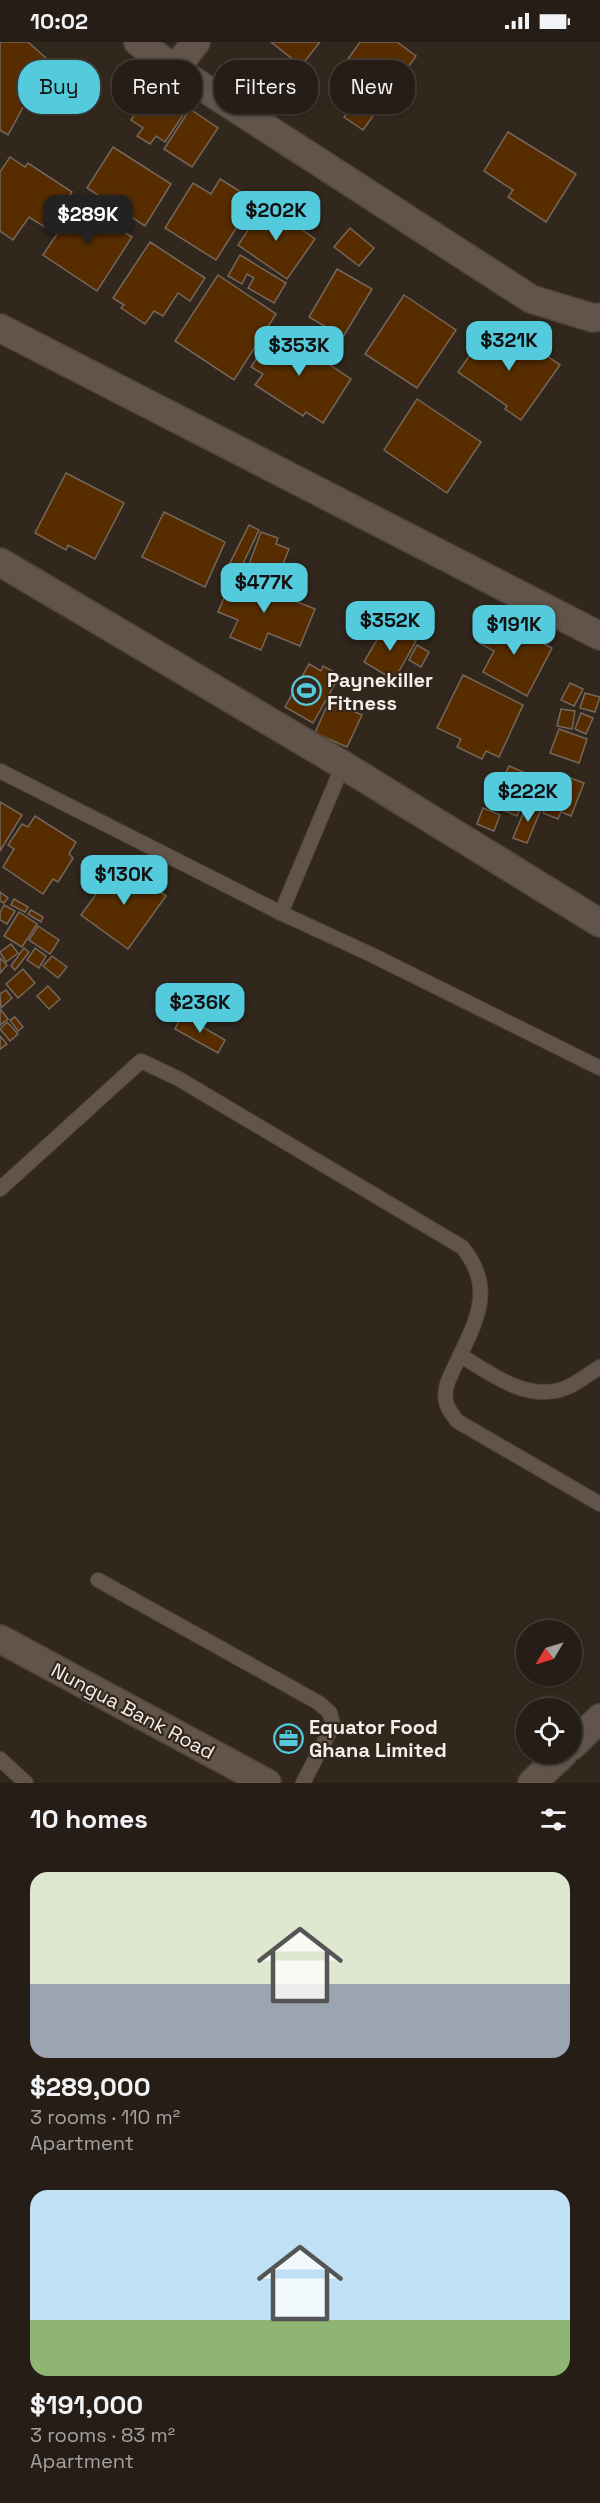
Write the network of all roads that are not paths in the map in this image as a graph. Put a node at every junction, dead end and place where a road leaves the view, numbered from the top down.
1 (138, 42) edge
2 (196, 42) edge
3 (163, 60) edge
4 (182, 60) edge
5 (202, 86) edge
6 (600, 317) edge
7 (0, 328) edge
8 (0, 562) edge
9 (600, 636) edge
10 (343, 765) junction
11 (0, 771) edge
12 (281, 913) junction
13 (600, 923) edge
14 (600, 1068) edge
15 (0, 1189) edge
16 (460, 1355) junction
17 (600, 1367) edge
18 (600, 1504) edge
19 (98, 1580) dead end
20 (0, 1639) edge
21 (600, 1718) edge
22 (582, 1736) edge
23 (0, 1759) edge
24 (552, 1764) edge
25 (26, 1783) edge
26 (267, 1783) edge
27 (303, 1783) edge
28 (532, 1783) edge

1 - 3 street
2 - 4 street
5 - 6 street
7 - 9 street
8 - 10 street
10 - 12 lane
10 - 13 street
11 - 12 lane
12 - 14 lane
15 - 16 lane
16 - 17 lane
16 - 18 lane
19 - 27 lane
20 - 26 street, Nungua Bank Road
21 - 22 street
23 - 25 lane
24 - 28 street

